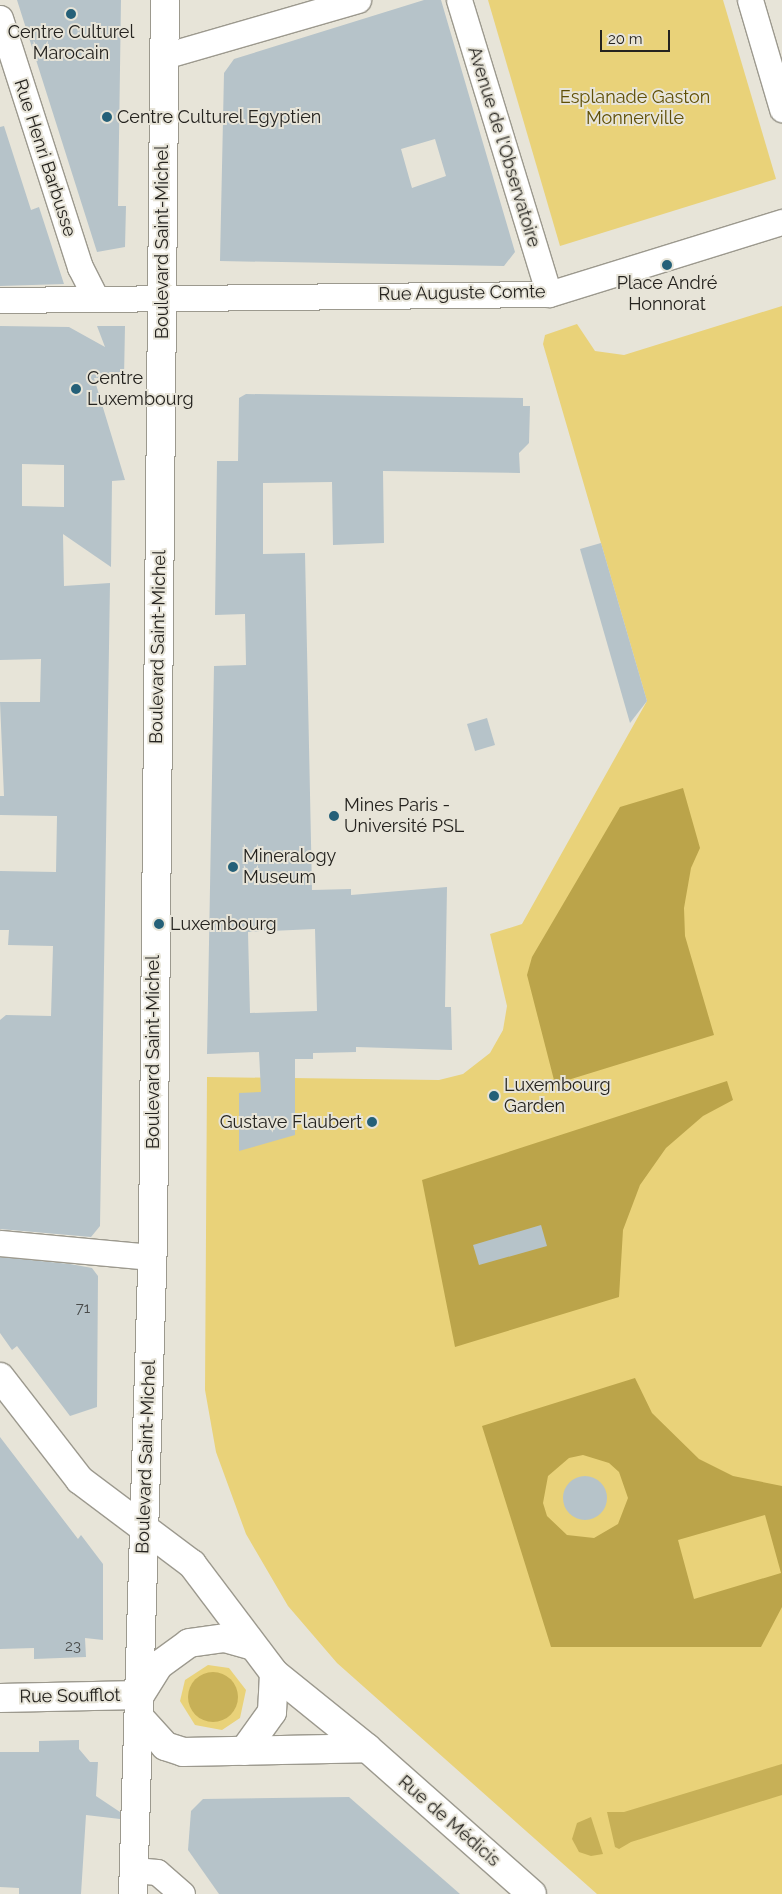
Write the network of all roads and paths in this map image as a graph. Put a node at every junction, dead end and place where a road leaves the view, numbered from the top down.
1 (166, 0) edge
2 (358, 0) edge
3 (459, 0) edge
4 (750, 0) edge
5 (0, 18) edge
6 (164, 56) junction
7 (782, 109) edge
8 (782, 222) edge
9 (549, 294) junction
10 (95, 296) junction
11 (162, 296) junction
12 (0, 300) edge
13 (0, 1243) edge
14 (152, 1257) junction
15 (0, 1377) edge
16 (143, 1529) junction
17 (249, 1645) junction
18 (274, 1674) junction
19 (0, 1698) edge
20 (140, 1707) junction
21 (367, 1748) junction
22 (244, 1751) junction
23 (133, 1882) edge
24 (182, 1894) edge
25 (532, 1894) edge

1 - 6 main road, Boulevard Saint-Michel
2 - 6 street
3 - 9 street, Avenue de l'Observatoire
4 - 7 street
5 - 10 street, Rue Henri Barbusse
6 - 11 main road, Boulevard Saint-Michel
8 - 9 street, Rue Auguste Comte
9 - 11 street, Rue Auguste Comte
10 - 11 street, Rue Auguste Comte
10 - 12 street, Rue Auguste Comte
11 - 14 main road, Boulevard Saint-Michel
13 - 14 street
14 - 16 main road, Boulevard Saint-Michel
15 - 16 main road
16 - 17 main road
16 - 20 main road, Boulevard Saint-Michel
17 - 18 main road
17 - 20 main road
18 - 21 main road, Rue de Médicis
18 - 22 main road
19 - 20 main road, Rue Soufflot
20 - 22 main road
20 - 23 main road, Boulevard Saint-Michel
21 - 22 main road
21 - 25 main road, Rue de Médicis
23 - 24 street

